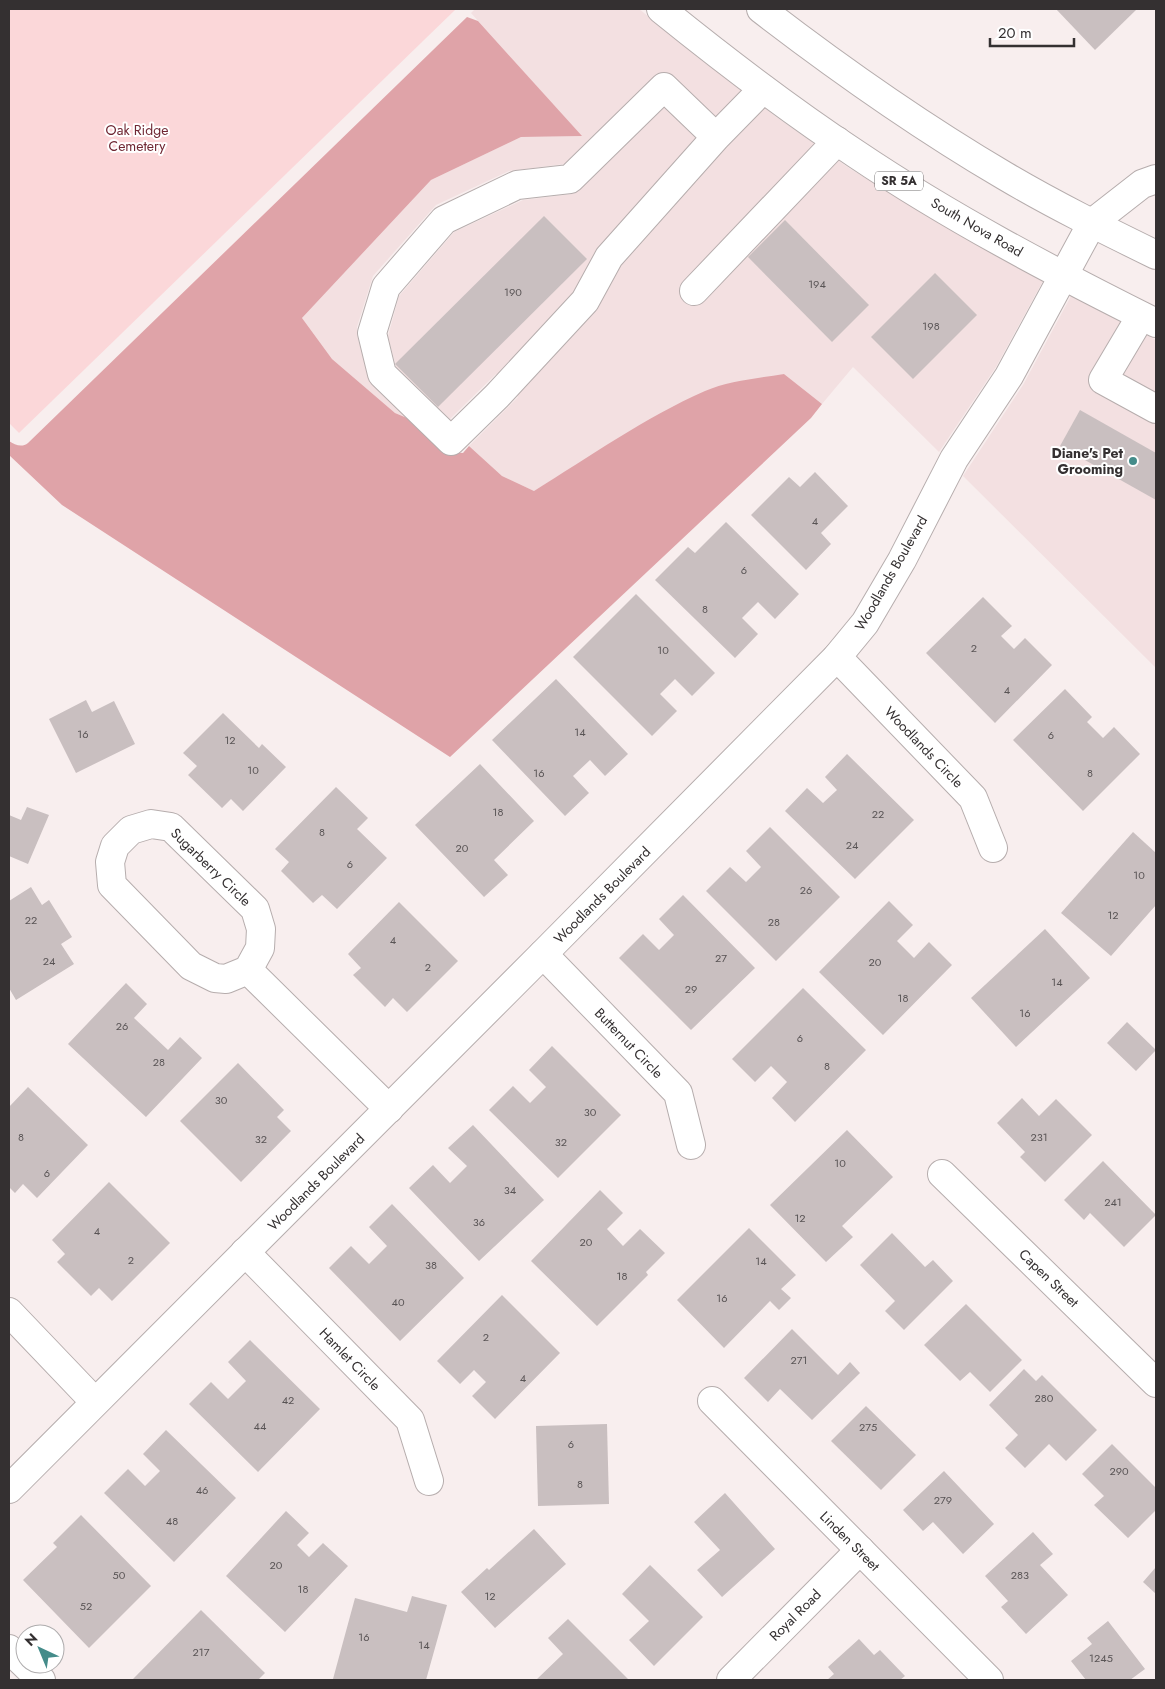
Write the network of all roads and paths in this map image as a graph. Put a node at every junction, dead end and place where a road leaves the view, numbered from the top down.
1 (662, 9) edge
2 (761, 9) edge
3 (763, 89) junction
4 (716, 136) junction
5 (837, 141) junction
6 (1156, 179) edge
7 (1092, 224) junction
8 (1156, 255) edge
9 (1064, 276) junction
10 (694, 291) dead end
11 (1149, 320) edge
12 (1156, 409) edge
13 (837, 657) junction
14 (993, 848) dead end
15 (543, 954) junction
16 (248, 970) junction
17 (389, 1109) junction
18 (691, 1145) dead end
19 (942, 1174) dead end
20 (246, 1252) junction
21 (9, 1312) edge
22 (1156, 1383) edge
23 (95, 1402) junction
24 (712, 1402) dead end
25 (429, 1481) dead end
26 (9, 1489) edge
27 (860, 1550) junction
28 (9, 1649) edge
29 (42, 1680) edge
30 (731, 1680) edge
31 (989, 1680) edge

1 - 3 street, South Nova Road / SR 5A
2 - 7 street
3 - 4 street
3 - 5 street, South Nova Road / SR 5A
4 - 4 street
5 - 9 street, South Nova Road / SR 5A
5 - 10 street
6 - 7 street
7 - 8 street
7 - 9 street, Woodlands Boulevard
9 - 11 street, South Nova Road / SR 5A
9 - 13 street, Woodlands Boulevard
11 - 12 street
13 - 14 street, Woodlands Circle
13 - 15 street, Woodlands Boulevard
15 - 17 street, Woodlands Boulevard
15 - 18 street, Butternut Circle
16 - 16 street, Sugarberry Circle
16 - 17 street
17 - 20 street, Woodlands Boulevard
19 - 22 street, Capen Street
20 - 23 street, Woodlands Boulevard
20 - 25 street, Hamlet Circle
21 - 23 street
23 - 26 street, Woodlands Boulevard
24 - 27 street, Linden Street
27 - 30 street, Royal Road
27 - 31 street, Linden Street
28 - 29 street

